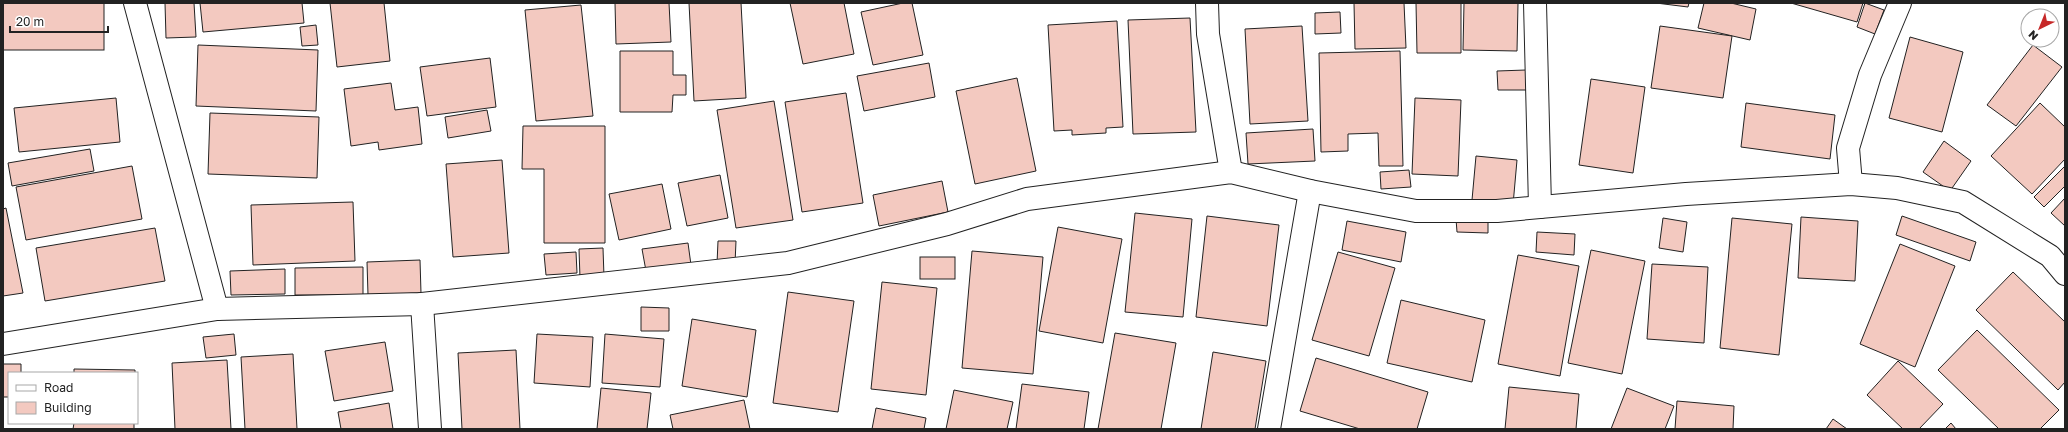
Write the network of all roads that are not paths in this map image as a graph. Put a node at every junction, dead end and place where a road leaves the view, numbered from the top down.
1 (135, 3) edge
2 (1207, 3) edge
3 (1535, 3) edge
4 (1900, 3) edge
5 (1231, 172) junction
6 (1851, 184) junction
7 (1310, 192) junction
8 (1540, 207) junction
9 (2065, 274) edge
10 (422, 304) junction
11 (217, 309) junction
12 (3, 344) edge
13 (430, 429) edge
14 (1269, 429) edge

1 - 11 street
2 - 5 street
3 - 8 street
4 - 6 street
5 - 7 street
5 - 10 street
6 - 8 street
6 - 9 street
7 - 8 street
7 - 14 street
10 - 11 street
10 - 13 street
11 - 12 street

